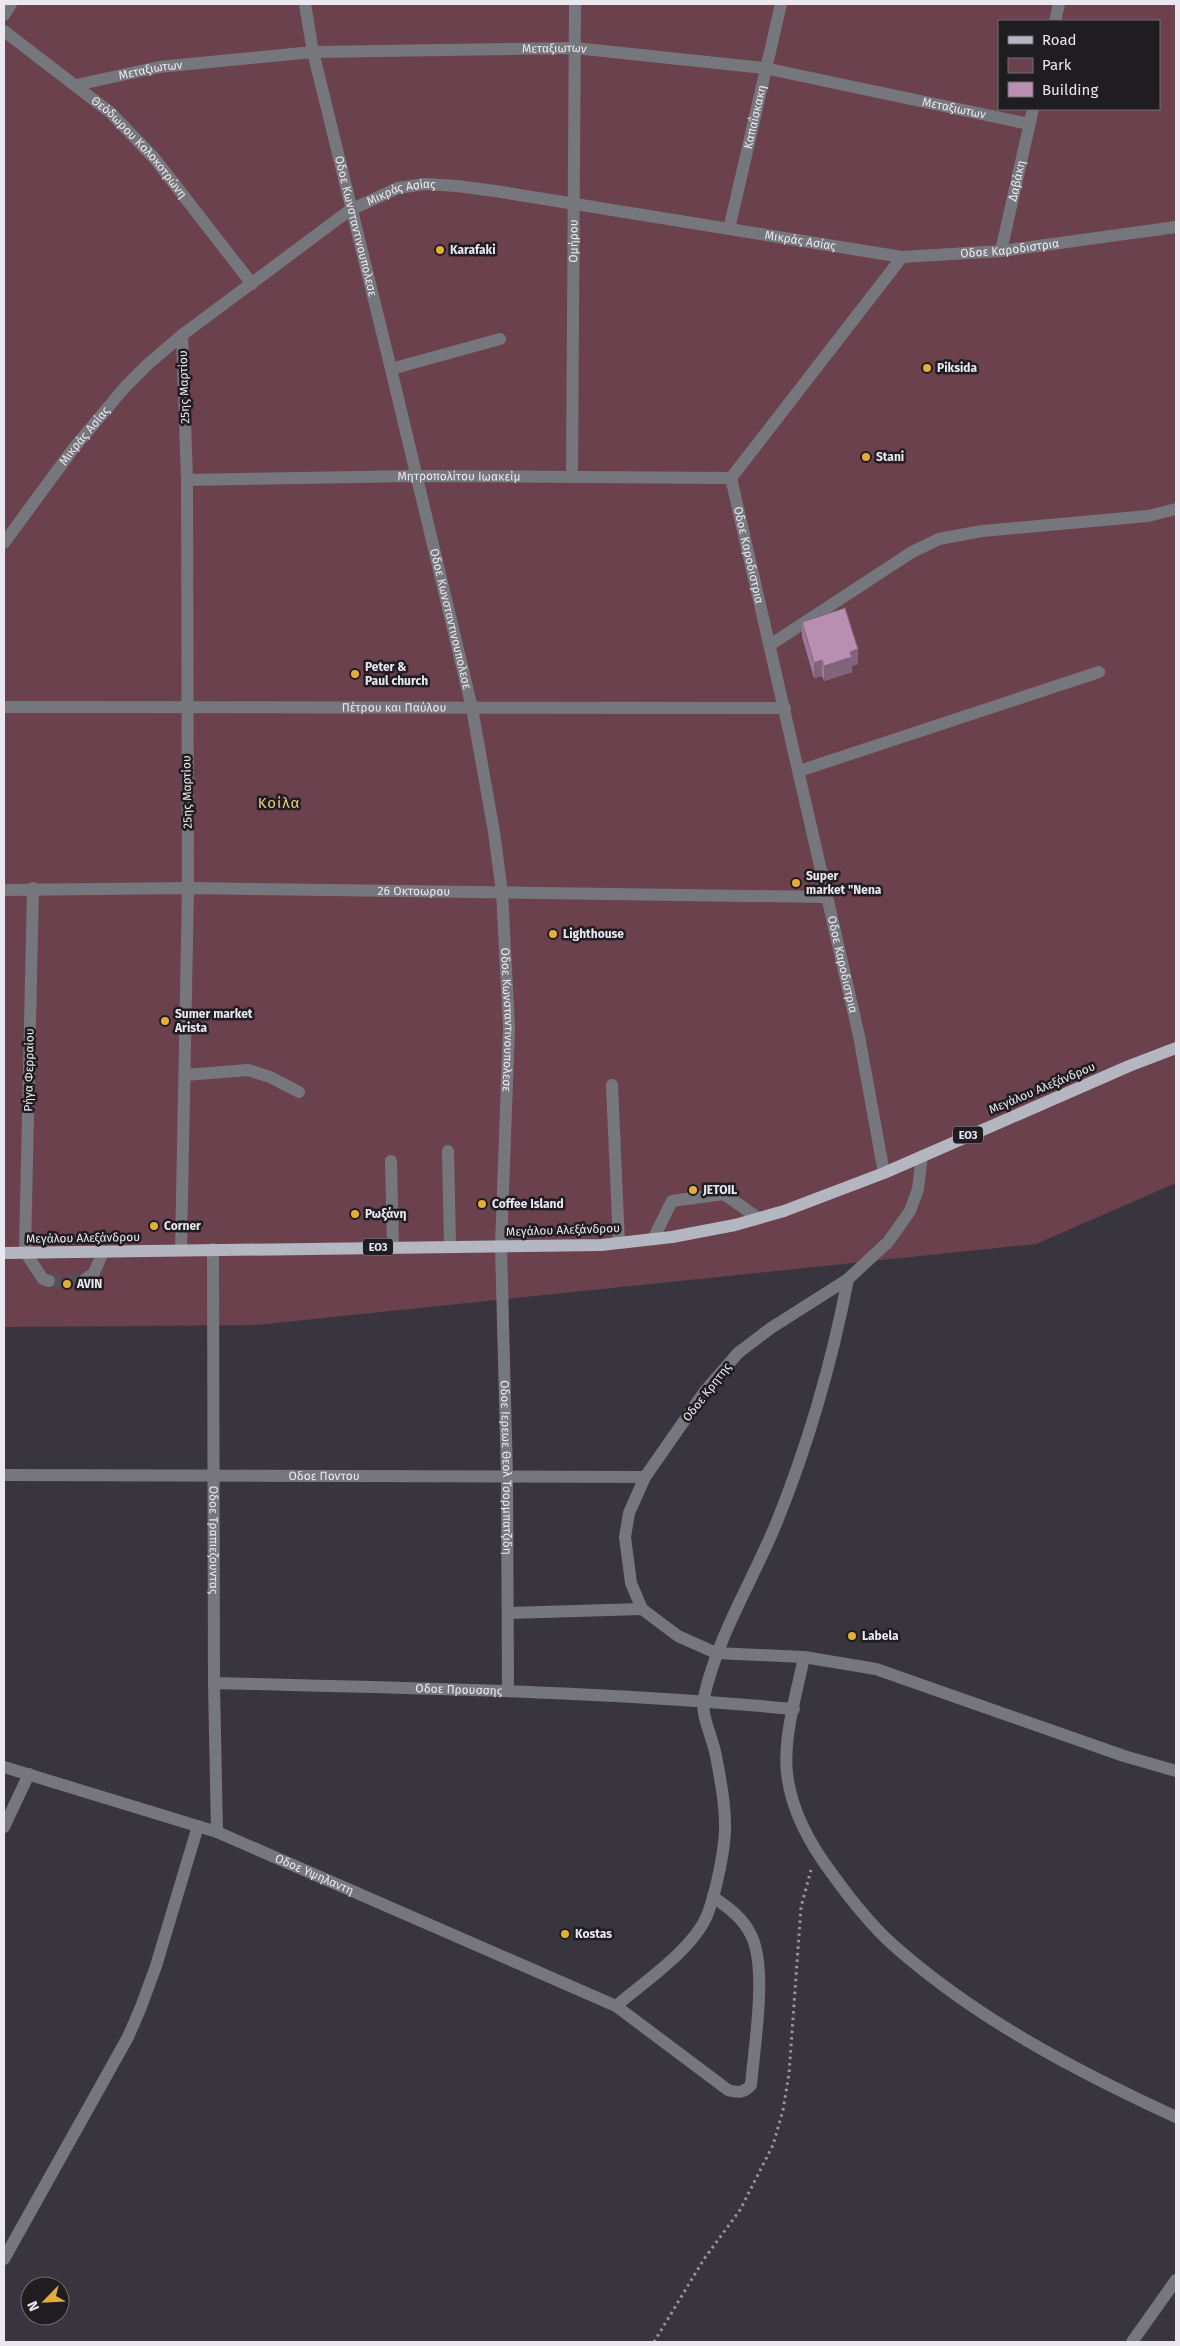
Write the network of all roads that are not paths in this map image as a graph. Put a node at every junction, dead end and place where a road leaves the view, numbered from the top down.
1 (11, 4) edge
2 (305, 4) edge
3 (575, 4) edge
4 (781, 4) edge
5 (1059, 4) edge
6 (4, 15) edge
7 (1055, 20) edge
8 (4, 31) edge
9 (575, 48) junction
10 (313, 52) junction
11 (764, 68) junction
12 (76, 85) junction
13 (1033, 110) edge
14 (1029, 124) junction
15 (575, 204) junction
16 (350, 210) junction
17 (1176, 227) edge
18 (728, 230) junction
19 (1000, 251) junction
20 (902, 257) junction
21 (252, 284) junction
22 (182, 334) junction
23 (500, 339) dead end
24 (391, 369) junction
25 (416, 476) junction
26 (572, 477) junction
27 (731, 478) junction
28 (187, 480) junction
29 (1176, 509) edge
30 (4, 543) edge
31 (770, 645) junction
32 (1099, 672) dead end
33 (4, 707) edge
34 (186, 708) junction
35 (472, 708) junction
36 (785, 708) junction
37 (799, 771) junction
38 (33, 888) junction
39 (188, 888) junction
40 (4, 890) edge
41 (502, 892) junction
42 (825, 897) junction
43 (1176, 1048) edge
44 (185, 1074) junction
45 (612, 1086) dead end
46 (299, 1092) dead end
47 (448, 1150) dead end
48 (922, 1156) junction
49 (391, 1161) dead end
50 (884, 1173) junction
51 (758, 1218) junction
52 (653, 1239) junction
53 (619, 1243) junction
54 (450, 1246) junction
55 (501, 1246) junction
56 (393, 1247) junction
57 (214, 1249) junction
58 (181, 1250) junction
59 (25, 1252) junction
60 (103, 1252) junction
61 (4, 1253) edge
62 (848, 1279) junction
63 (84, 1280) dead end
64 (49, 1282) dead end
65 (213, 1474) junction
66 (4, 1475) edge
67 (507, 1476) junction
68 (645, 1477) junction
69 (642, 1609) junction
70 (508, 1613) junction
71 (716, 1653) junction
72 (804, 1657) junction
73 (214, 1683) junction
74 (508, 1690) junction
75 (703, 1700) junction
76 (794, 1709) junction
77 (4, 1767) edge
78 (1176, 1771) edge
79 (29, 1774) junction
80 (4, 1826) edge
81 (198, 1826) junction
82 (216, 1832) junction
83 (713, 1897) junction
84 (616, 2006) junction
85 (1176, 2117) edge
86 (4, 2259) edge
87 (1176, 2280) edge
88 (1132, 2342) edge

1 - 6 street
2 - 10 street, Oδοε Κωνσταντινουπολεσε
3 - 9 street, Ομήρου
4 - 11 street, Καπαΐσκακη
5 - 7 street
8 - 12 street, Θεόδωρου Κολοκοτρώνη
9 - 10 street, Μεταξιωτων
9 - 11 street, Μεταξιωτων
9 - 15 street, Ομήρου
10 - 12 street, Μεταξιωτων
10 - 16 street, Oδοε Κωνσταντινουπολεσε
11 - 14 street, Μεταξιωτων
11 - 18 street, Καπαΐσκακη
12 - 21 street, Θεόδωρου Κολοκοτρώνη
13 - 14 street, Δαβάκη
14 - 19 street, Δαβάκη
15 - 16 street, Μικράς Ασίας
15 - 18 street, Μικράς Ασίας
15 - 26 street, Ομήρου
16 - 21 street, Μικράς Ασίας
16 - 24 street, Oδοε Κωνσταντινουπολεσε
17 - 19 street, Oδοε Καροδιστρια
18 - 20 street, Μικράς Ασίας
19 - 20 street, Oδοε Καροδιστρια
20 - 27 street
21 - 22 street, Μικράς Ασίας
22 - 28 street, 25ης Μαρτίου
22 - 30 street, Μικράς Ασίας
23 - 24 street
24 - 25 street, Oδοε Κωνσταντινουπολεσε
25 - 26 street, Μητροπολίτου Ιωακείμ
25 - 28 street, Μητροπολίτου Ιωακείμ
25 - 35 street, Oδοε Κωνσταντινουπολεσε
26 - 27 street, Μητροπολίτου Ιωακείμ
27 - 31 street, Oδοε Καροδιστρια
28 - 34 street, 25ης Μαρτίου
29 - 31 street
31 - 36 street, Oδοε Καροδιστρια
32 - 37 street
33 - 34 street, Πέτρου και Παύλου
34 - 35 street, Πέτρου και Παύλου
34 - 39 street, 25ης Μαρτίου
35 - 36 street, Πέτρου και Παύλου
35 - 41 street, Oδοε Κωνσταντινουπολεσε
36 - 37 street, Oδοε Καροδιστρια
37 - 42 street, Oδοε Καροδιστρια
38 - 39 street, 26 Οκτοωρου
38 - 40 street, 26 Οκτοωρου
38 - 59 street, Ρήγα Φερραίου
39 - 41 street, 26 Οκτοωρου
39 - 44 street, 25ης Μαρτίου
41 - 42 street, 26 Οκτοωρου
41 - 55 street, Oδοε Κωνσταντινουπολεσε
42 - 50 street, Oδοε Καροδιστρια
43 - 48 main road, Μεγάλου Αλεξάνδρου / ΕΟ3
44 - 46 street
44 - 58 street, 25ης Μαρτίου
45 - 53 street
47 - 54 street
48 - 50 main road, Μεγάλου Αλεξάνδρου / ΕΟ3
48 - 62 street, Oδοε Κρητης
49 - 56 street
50 - 51 main road, Μεγάλου Αλεξάνδρου / ΕΟ3
51 - 52 main road, Μεγάλου Αλεξάνδρου / ΕΟ3
51 - 52 street
52 - 53 main road, Μεγάλου Αλεξάνδρου / ΕΟ3
53 - 55 main road, Μεγάλου Αλεξάνδρου / ΕΟ3
54 - 55 main road, Μεγάλου Αλεξάνδρου / ΕΟ3
54 - 56 main road, Μεγάλου Αλεξάνδρου / ΕΟ3
55 - 67 street, Oδοε Ιερεωε Θεολ Τσορμπατζιδη
56 - 57 main road, Μεγάλου Αλεξάνδρου / ΕΟ3
57 - 58 main road, Μεγάλου Αλεξάνδρου / ΕΟ3
57 - 65 street, Oδοε Τραπιεζουντας
58 - 60 main road, Μεγάλου Αλεξάνδρου / ΕΟ3
59 - 60 main road, Μεγάλου Αλεξάνδρου / ΕΟ3
59 - 61 main road, Μεγάλου Αλεξάνδρου / ΕΟ3
59 - 64 street
60 - 63 street
62 - 68 street, Oδοε Κρητης
62 - 71 street
65 - 66 street, Oδοε Ποντου
65 - 67 street, Oδοε Ποντου
65 - 73 street, Oδοε Τραπιεζουντας
67 - 68 street, Oδοε Ποντου
67 - 70 street, Oδοε Ιερεωε Θεολ Τσορμπατζιδη
68 - 69 street, Oδοε Κρητης
69 - 70 street
69 - 71 street
70 - 74 street, Oδοε Ιερεωε Θεολ Τσορμπατζιδη
71 - 72 street
71 - 75 street
72 - 76 street
72 - 78 street
73 - 74 street, Oδοε Προυσσης
73 - 82 street, Oδοε Τραπιεζουντας
74 - 75 street, Oδοε Προυσσης
75 - 76 street, Oδοε Προυσσης
75 - 83 street
76 - 85 street
77 - 79 street, Oδοε Υψηλαντη
79 - 80 street
79 - 81 street, Oδοε Υψηλαντη
81 - 82 street, Oδοε Υψηλαντη
81 - 86 street
82 - 84 street, Oδοε Υψηλαντη
83 - 84 street
83 - 84 street, Oδοε Υψηλαντη
87 - 88 street

